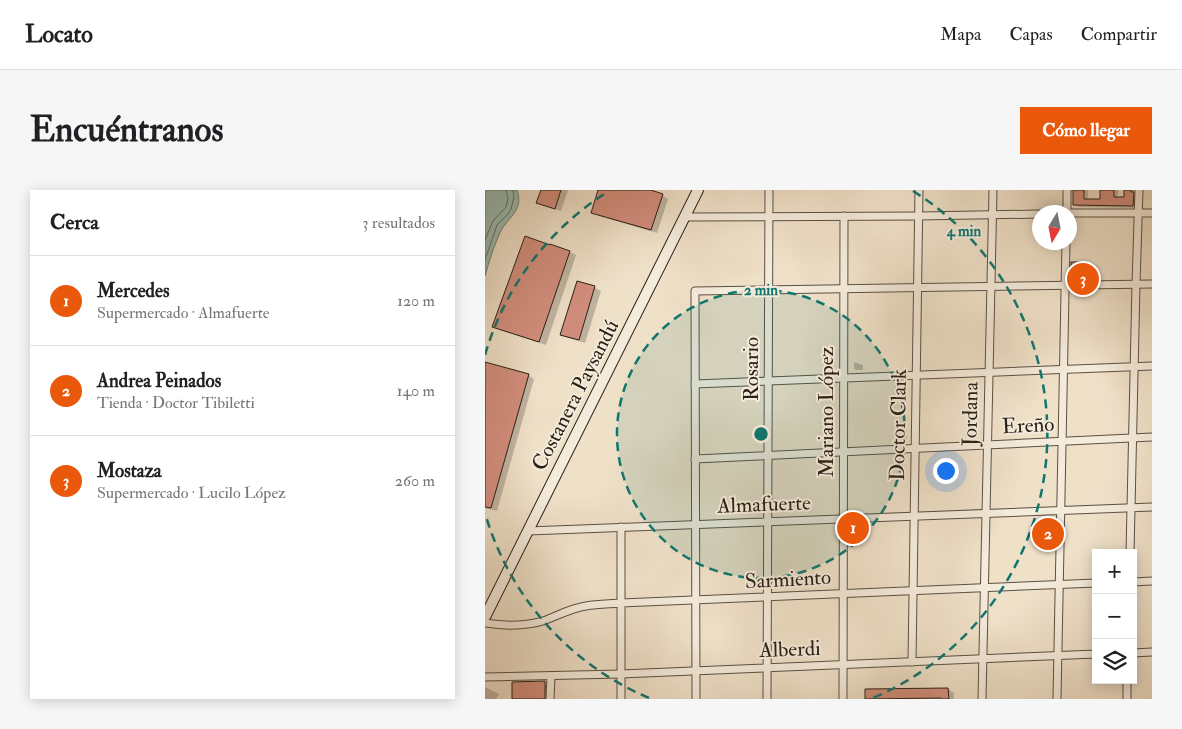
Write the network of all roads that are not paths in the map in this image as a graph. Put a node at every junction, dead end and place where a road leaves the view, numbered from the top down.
1 (698, 190) edge
2 (769, 190) edge
3 (919, 190) edge
4 (993, 190) edge
5 (1067, 190) edge
6 (1139, 190) edge
7 (1068, 205) edge
8 (1077, 213) edge
9 (1152, 213) edge
10 (1032, 214) edge
11 (1139, 214) junction
12 (992, 215) junction
13 (769, 216) junction
14 (844, 216) junction
15 (919, 216) junction
16 (685, 217) junction
17 (1066, 250) edge
18 (1136, 284) junction
19 (1152, 284) edge
20 (1065, 285) junction
21 (990, 286) junction
22 (917, 288) junction
23 (843, 289) junction
24 (769, 290) junction
25 (1134, 366) junction
26 (1152, 366) edge
27 (1064, 369) junction
28 (989, 372) junction
29 (917, 375) junction
30 (843, 378) junction
31 (769, 381) junction
32 (695, 384) junction
33 (1152, 437) edge
34 (1133, 438) junction
35 (1062, 441) junction
36 (987, 445) junction
37 (915, 448) junction
38 (843, 452) junction
39 (769, 455) junction
40 (695, 459) junction
41 (1131, 508) junction
42 (1152, 508) edge
43 (1061, 511) junction
44 (985, 514) junction
45 (914, 516) junction
46 (843, 519) junction
47 (768, 522) junction
48 (695, 525) junction
49 (621, 527) junction
50 (528, 531) junction
51 (1130, 549) edge
52 (1152, 581) edge
53 (1137, 582) edge
54 (1092, 583) edge
55 (1059, 585) junction
56 (984, 588) junction
57 (913, 591) junction
58 (843, 594) junction
59 (768, 597) junction
60 (696, 600) junction
61 (621, 603) junction
62 (485, 617) edge
63 (485, 623) edge
64 (1137, 652) edge
65 (1152, 652) edge
66 (1092, 654) edge
67 (1058, 656) junction
68 (982, 659) junction
69 (912, 662) junction
70 (843, 665) junction
71 (767, 668) junction
72 (696, 671) junction
73 (621, 674) junction
74 (551, 676) junction
75 (485, 677) edge
76 (1127, 684) edge
77 (550, 699) edge
78 (621, 699) edge
79 (696, 699) edge
80 (767, 699) edge
81 (843, 699) edge
82 (982, 699) edge
83 (1057, 699) edge
84 (1127, 699) edge

1 - 16 main road, Costanera Paysandú
2 - 13 street, Rosario
3 - 15 street, Doctor Clark
4 - 12 street, Jordana
5 - 7 street
6 - 11 street
8 - 11 street
9 - 11 street
10 - 12 street
11 - 18 street
12 - 15 street
12 - 21 street, Jordana
13 - 14 street
13 - 16 street
13 - 24 street, Rosario
14 - 15 street
14 - 23 street, Mariano López
15 - 22 street, Doctor Clark
16 - 50 main road, Costanera Paysandú
17 - 20 street
18 - 19 street
18 - 20 street
18 - 25 street
20 - 21 street
20 - 27 street
21 - 22 street
21 - 28 street, Jordana
22 - 23 street
22 - 29 street, Doctor Clark
23 - 24 street
23 - 30 street, Mariano López
24 - 31 street, Rosario
24 - 32 street
25 - 26 street
25 - 27 street
25 - 34 street
27 - 28 street
27 - 35 street
28 - 29 street
28 - 36 street, Jordana
29 - 30 street
29 - 37 street, Doctor Clark
30 - 31 street
30 - 38 street, Mariano López
31 - 32 street
31 - 39 street, Rosario
32 - 40 street
33 - 34 street, Ereño
34 - 35 street, Ereño
34 - 41 street
35 - 36 street, Ereño
35 - 43 street
36 - 37 street, Ereño
36 - 44 street, Jordana
37 - 38 street, Ereño
37 - 45 street, Doctor Clark
38 - 39 street, Ereño
38 - 46 street, Mariano López
39 - 40 street, Ereño
39 - 47 street, Rosario
40 - 48 street
41 - 42 street, Almafuerte
41 - 43 street, Almafuerte
41 - 51 street
43 - 44 street, Almafuerte
43 - 55 street
44 - 45 street, Almafuerte
44 - 56 street, Jordana
45 - 46 street, Almafuerte
45 - 57 street, Doctor Clark
46 - 47 street, Almafuerte
46 - 58 street, Mariano López
47 - 48 street, Almafuerte
47 - 59 street, Rosario
48 - 49 street, Almafuerte
48 - 60 street
49 - 50 street, Almafuerte
49 - 61 street
50 - 62 main road, Costanera Paysandú
52 - 53 street
54 - 55 street, Sarmiento
55 - 56 street, Sarmiento
55 - 67 street
56 - 57 street, Sarmiento
56 - 68 street, Jordana
57 - 58 street, Sarmiento
57 - 69 street, Doctor Clark
58 - 59 street, Sarmiento
58 - 70 street, Mariano López
59 - 60 street, Sarmiento
59 - 71 street, Rosario
60 - 61 street, Sarmiento
60 - 72 street
61 - 63 street, Sarmiento
61 - 73 street
64 - 65 street
66 - 67 street, Alberdi
67 - 68 street, Alberdi
67 - 83 street
68 - 69 street, Alberdi
68 - 82 street, Jordana
69 - 70 street, Alberdi
70 - 71 street, Alberdi
70 - 81 street, Mariano López
71 - 72 street, Alberdi
71 - 80 street, Rosario
72 - 73 street, Alberdi
72 - 79 street
73 - 74 street, Alberdi
73 - 78 street
74 - 75 street, Alberdi
74 - 77 street
76 - 84 street

